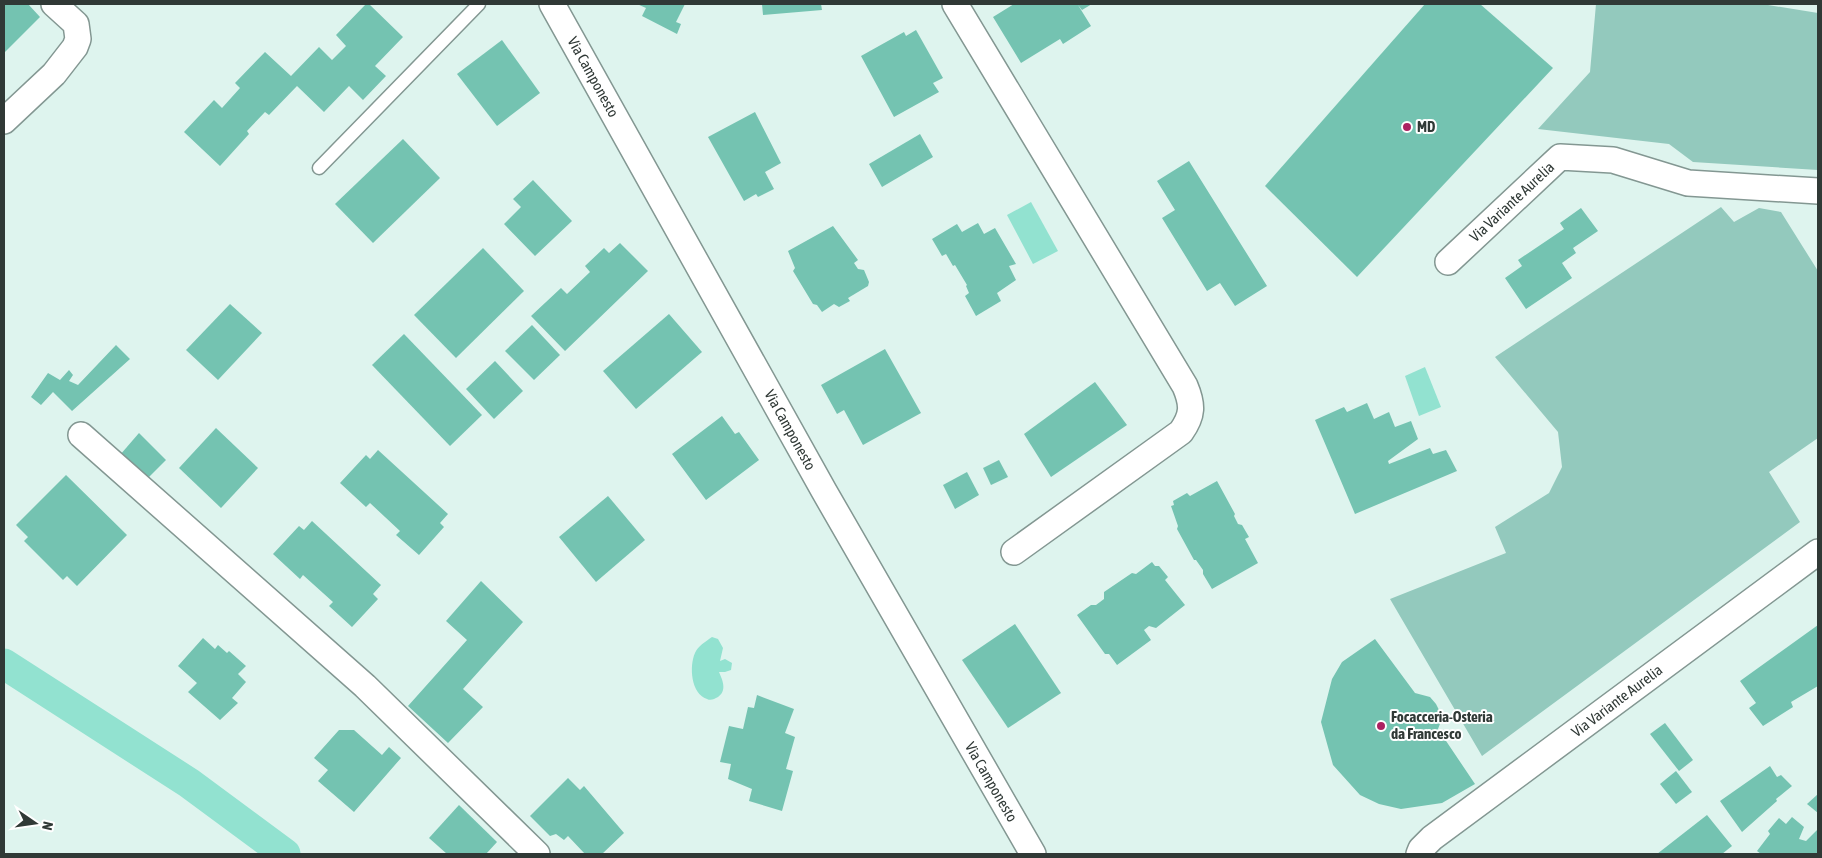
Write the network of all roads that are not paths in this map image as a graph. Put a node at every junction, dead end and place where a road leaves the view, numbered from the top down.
1 (54, 4) edge
2 (479, 4) edge
3 (552, 4) edge
4 (954, 4) edge
5 (4, 121) edge
6 (319, 168) dead end
7 (1818, 191) edge
8 (1448, 262) dead end
9 (81, 436) dead end
10 (1014, 552) dead end
11 (1818, 552) edge
12 (537, 854) edge
13 (1033, 854) edge
14 (1419, 854) edge

1 - 5 street
2 - 6 lane
3 - 13 street, Via Camponesto
4 - 10 street
7 - 8 street, Via Variante Aurelia
9 - 12 street
11 - 14 street, Via Variante Aurelia

